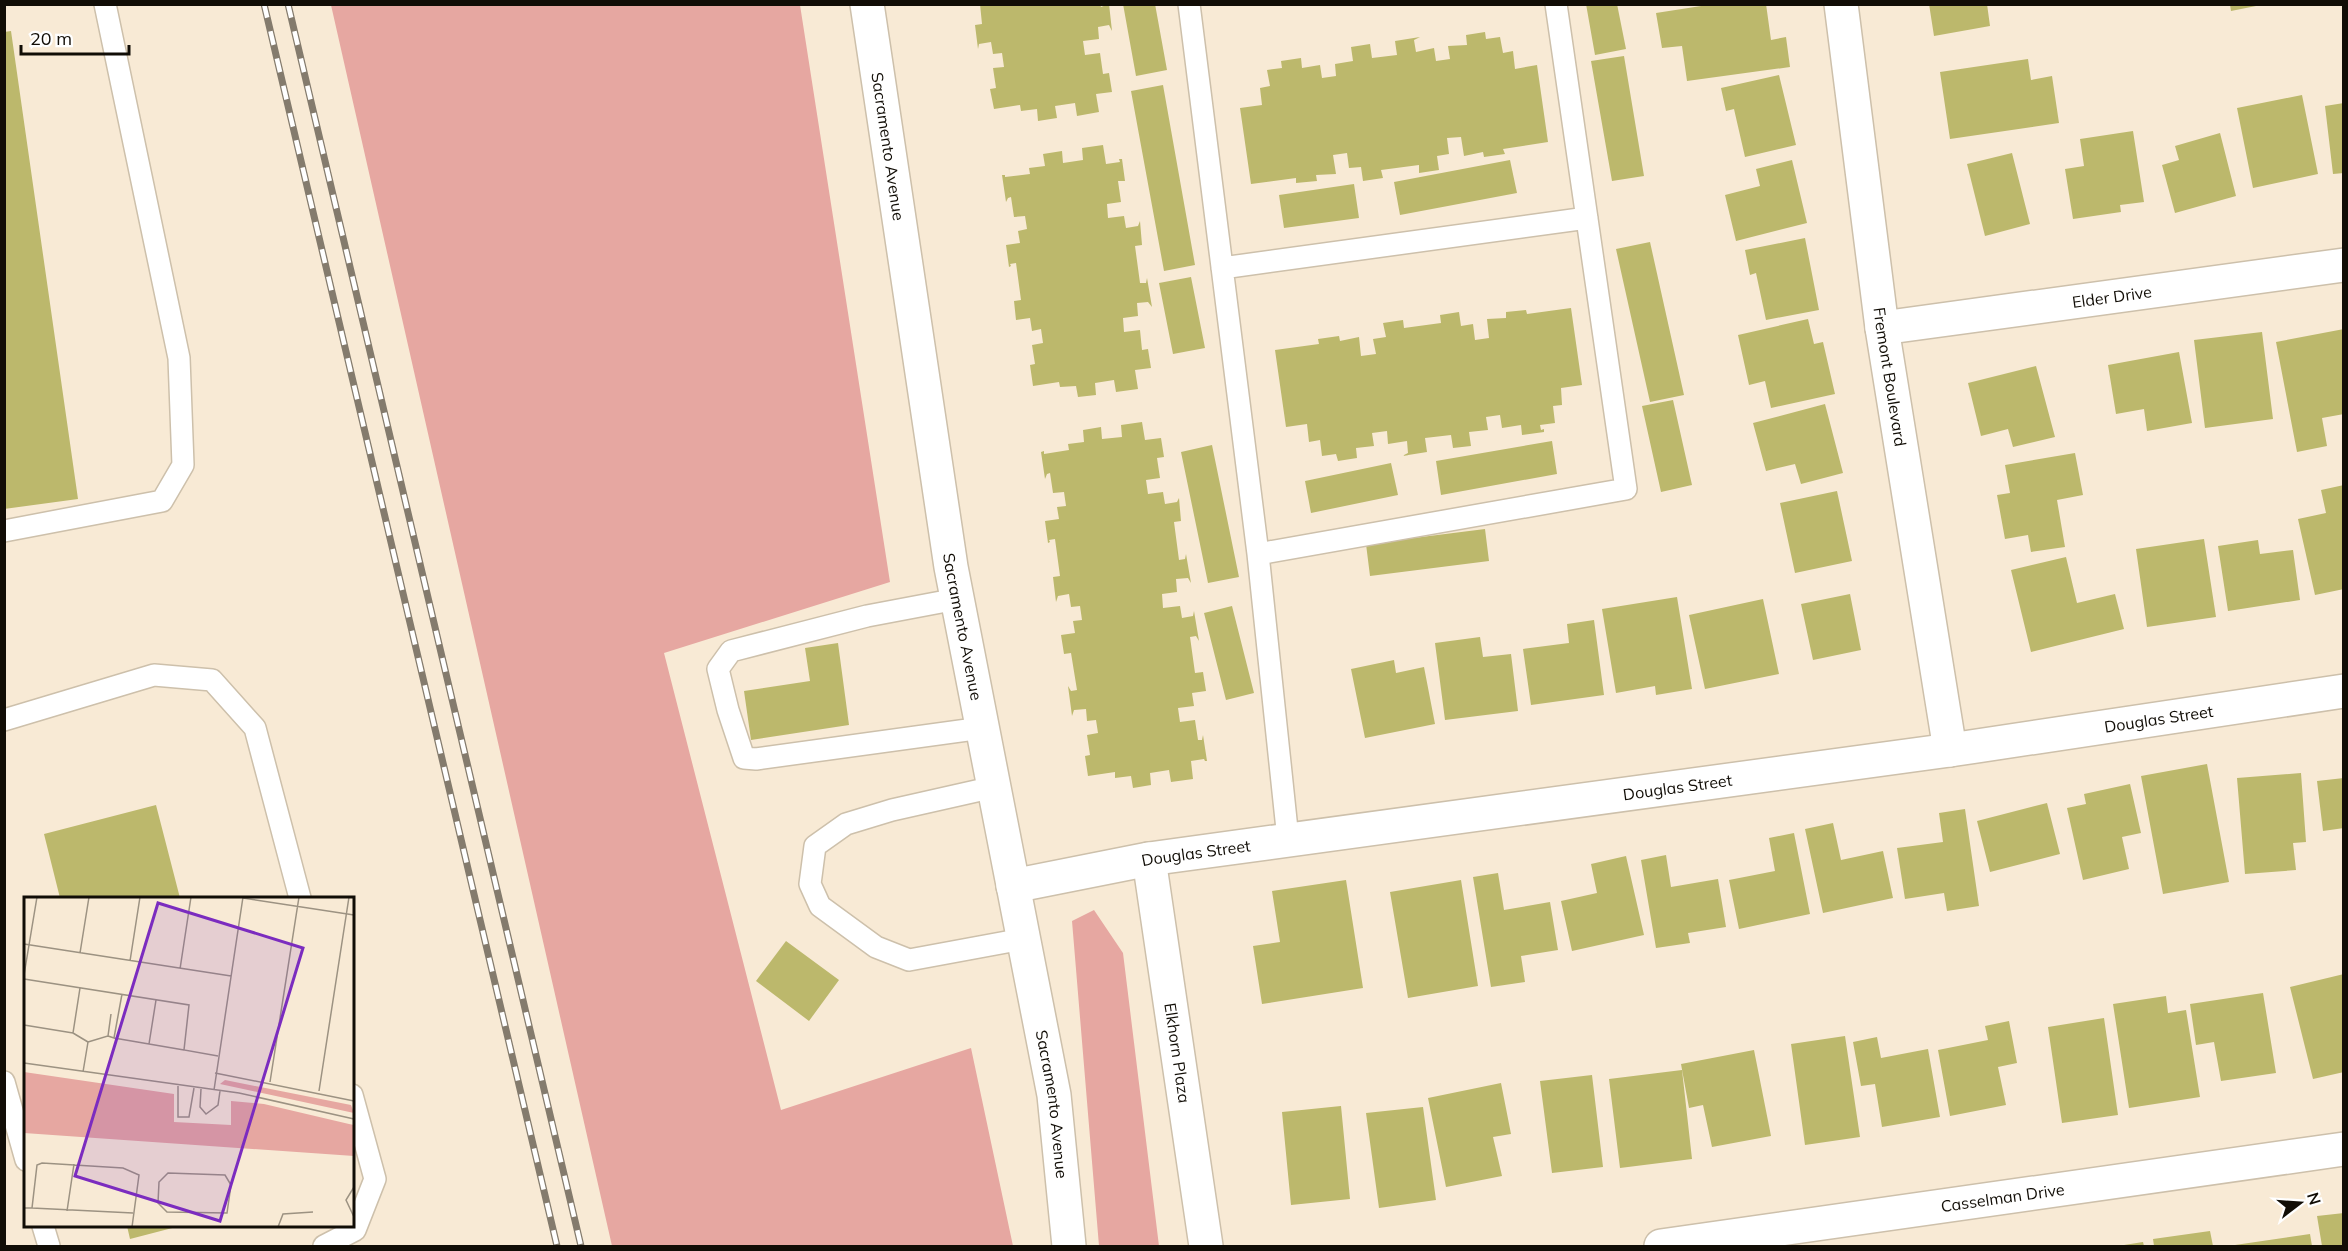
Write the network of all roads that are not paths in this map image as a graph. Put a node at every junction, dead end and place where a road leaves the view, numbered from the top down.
1 (105, 4) edge
2 (867, 4) edge
3 (1189, 4) edge
4 (1556, 4) edge
5 (1841, 4) edge
6 (1587, 218) junction
7 (2343, 265) edge
8 (1222, 268) junction
9 (1882, 328) junction
10 (4, 531) edge
11 (1258, 554) junction
12 (957, 599) junction
13 (2343, 691) edge
14 (4, 720) edge
15 (982, 728) junction
16 (1950, 750) junction
17 (994, 787) junction
18 (1288, 839) junction
19 (1149, 859) junction
20 (1013, 886) junction
21 (300, 897) edge
22 (1023, 939) junction
23 (4, 1082) edge
24 (354, 1102) edge
25 (2343, 1149) edge
26 (24, 1153) edge
27 (44, 1227) edge
28 (49, 1246) edge
29 (324, 1246) edge
30 (1070, 1246) edge
31 (1206, 1246) edge
32 (1661, 1246) edge

1 - 10 lane
2 - 12 street, Sacramento Avenue
3 - 8 lane
4 - 6 lane
5 - 9 street, Fremont Boulevard
6 - 8 lane
6 - 11 lane
7 - 9 street, Elder Drive
8 - 11 lane
9 - 16 street, Fremont Boulevard
11 - 18 lane
12 - 15 street, Sacramento Avenue
12 - 15 lane
13 - 16 street, Douglas Street
14 - 21 lane
15 - 17 street, Sacramento Avenue
16 - 18 street, Douglas Street
17 - 20 street, Sacramento Avenue
17 - 22 lane
18 - 19 street, Douglas Street
19 - 20 street, Douglas Street
19 - 31 street, Elkhorn Plaza
20 - 22 street, Sacramento Avenue
22 - 30 street, Sacramento Avenue
23 - 26 lane
24 - 29 lane
25 - 32 street, Casselman Drive
27 - 28 lane

